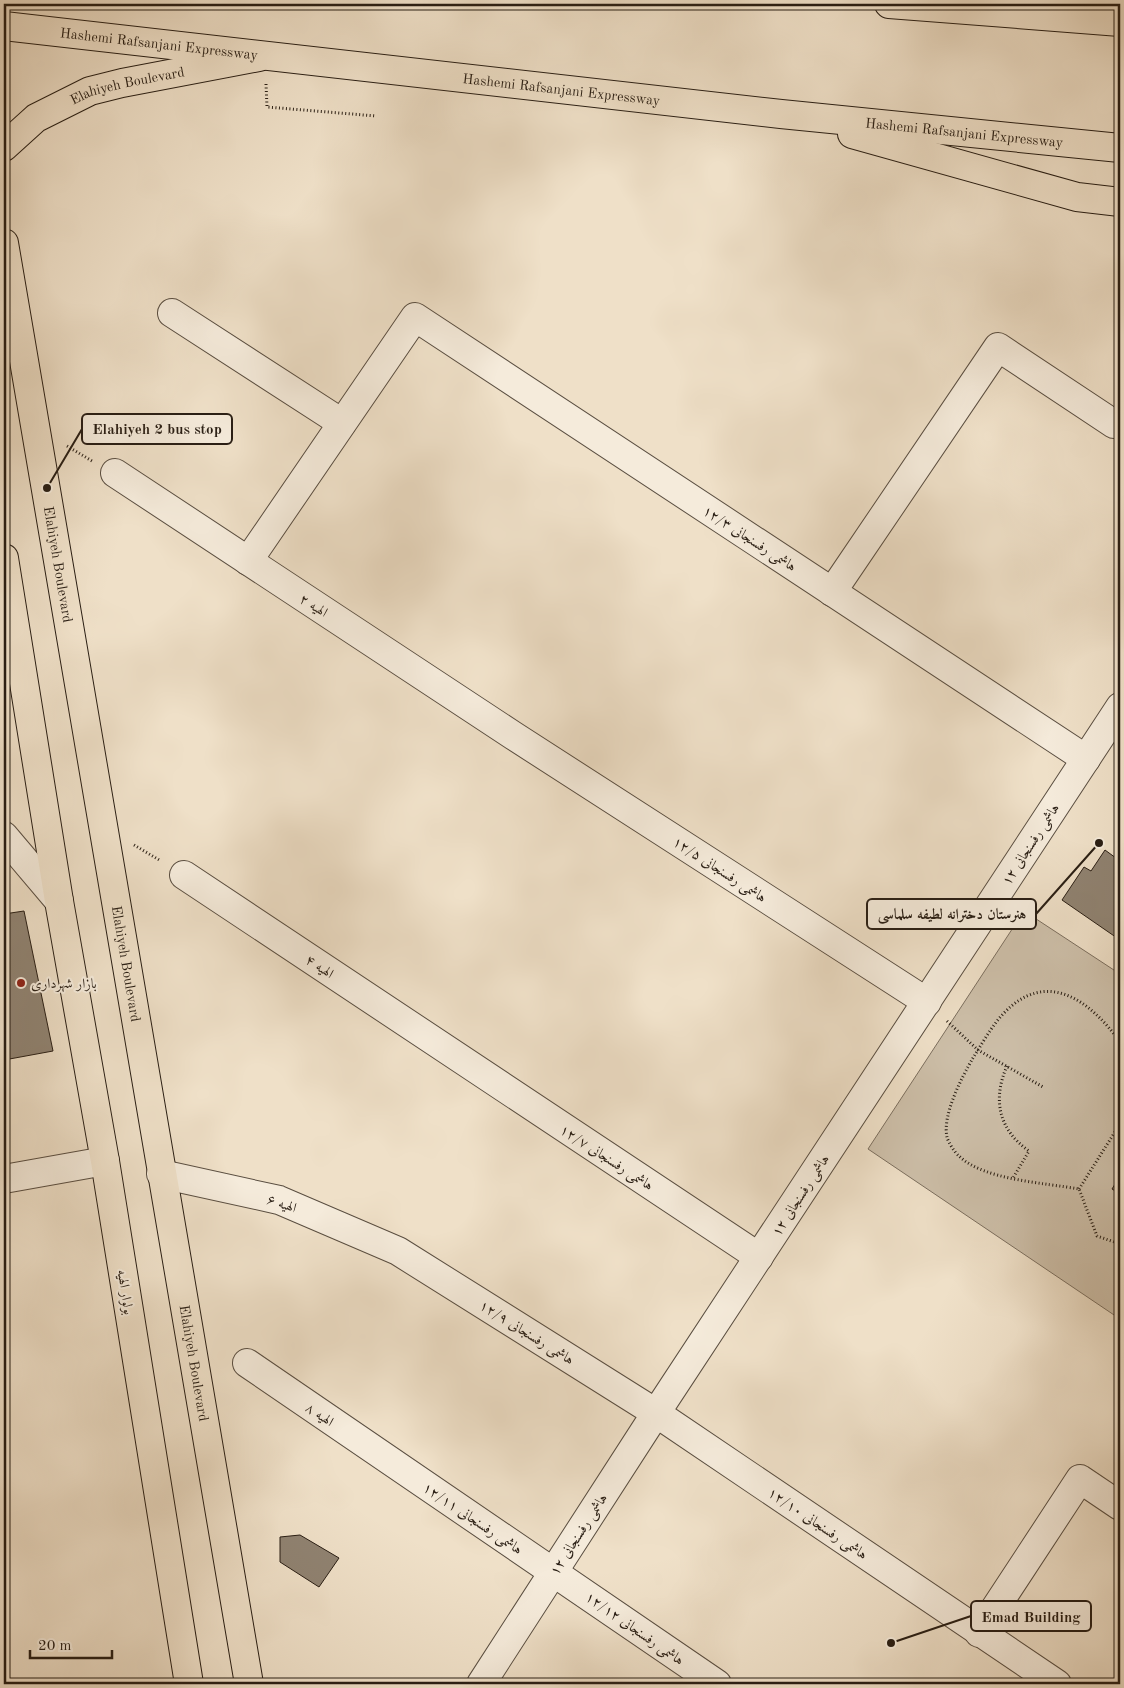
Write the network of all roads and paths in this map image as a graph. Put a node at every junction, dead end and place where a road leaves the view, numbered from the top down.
1 (889, 4) edge
2 (1120, 22) edge
3 (4, 26) edge
4 (265, 56) junction
5 (267, 107) dead end
6 (781, 114) junction
7 (376, 116) dead end
8 (4, 147) edge
9 (1120, 148) edge
10 (1120, 202) edge
11 (4, 243) edge
12 (172, 313) dead end
13 (342, 423) junction
14 (1114, 424) dead end
15 (37, 429) junction
16 (115, 473) joint
17 (4, 558) edge
18 (248, 561) junction
19 (832, 592) junction
20 (1120, 707) edge
21 (514, 736) joint
22 (1086, 760) junction
23 (103, 827) junction
24 (4, 836) edge
25 (184, 874) joint
26 (59, 900) junction
27 (927, 1002) junction
28 (1120, 1042) edge
29 (978, 1050) junction
30 (455, 1057) joint
31 (1007, 1066) junction
32 (1043, 1087) dead end
33 (1120, 1124) edge
34 (105, 1161) junction
35 (161, 1174) junction
36 (1013, 1178) junction
37 (4, 1179) edge
38 (1079, 1189) junction
39 (1120, 1244) edge
40 (398, 1251) joint
41 (759, 1257) junction
42 (247, 1364) dead end
43 (656, 1413) junction
44 (393, 1464) joint
45 (1120, 1506) edge
46 (554, 1572) junction
47 (979, 1633) junction
48 (189, 1684) edge
49 (250, 1684) edge
50 (481, 1684) edge
51 (717, 1684) edge
52 (1058, 1684) edge

1 - 2 main road
3 - 4 main road, Hashemi Rafsanjani Expressway
4 - 6 main road, Hashemi Rafsanjani Expressway
4 - 8 main road, Elahiyeh Boulevard
5 - 7 path
6 - 9 main road, Hashemi Rafsanjani Expressway
6 - 10 main road
11 - 15 main road, Elahiyeh Boulevard
12 - 13 street
13 - 18 street
13 - 19 street, هاشمی رفسنجانی ۱۲/۳
14 - 19 street
15 - 16 path
15 - 23 main road, Elahiyeh Boulevard
16 - 18 street, الهیه ۲
17 - 26 main road
18 - 21 street, الهیه ۲
19 - 22 street, هاشمی رفسنجانی ۱۲/۳
20 - 22 street, هاشمی رفسنجانی ۱۲
21 - 27 street, هاشمی رفسنجانی ۱۲/۵
22 - 27 street, هاشمی رفسنجانی ۱۲
23 - 25 path
23 - 35 main road, Elahiyeh Boulevard
24 - 26 street
25 - 30 street, الهیه ۴
26 - 34 main road, بولوار الهیه
27 - 29 path
27 - 41 street, هاشمی رفسنجانی ۱۲
28 - 29 path
29 - 31 path
29 - 36 path
30 - 41 street, هاشمی رفسنجانی ۱۲/۷
31 - 32 path
31 - 36 path
33 - 38 path
34 - 37 street
34 - 48 main road, بولوار الهیه
35 - 40 street, الهیه ۶
35 - 49 main road, Elahiyeh Boulevard
36 - 38 path
38 - 39 path
40 - 43 street, هاشمی رفسنجانی ۱۲/۹
41 - 43 street, هاشمی رفسنجانی ۱۲
42 - 44 street, الهیه ۸
43 - 46 street, هاشمی رفسنجانی ۱۲
43 - 47 street, هاشمی رفسنجانی ۱۲/۱۰
44 - 46 street, هاشمی رفسنجانی ۱۲/۱۱
45 - 47 street
46 - 50 street, هاشمی رفسنجانی ۱۲
46 - 51 street, هاشمی رفسنجانی ۱۲/۱۲
47 - 52 street, هاشمی رفسنجانی ۱۲/۱۰

